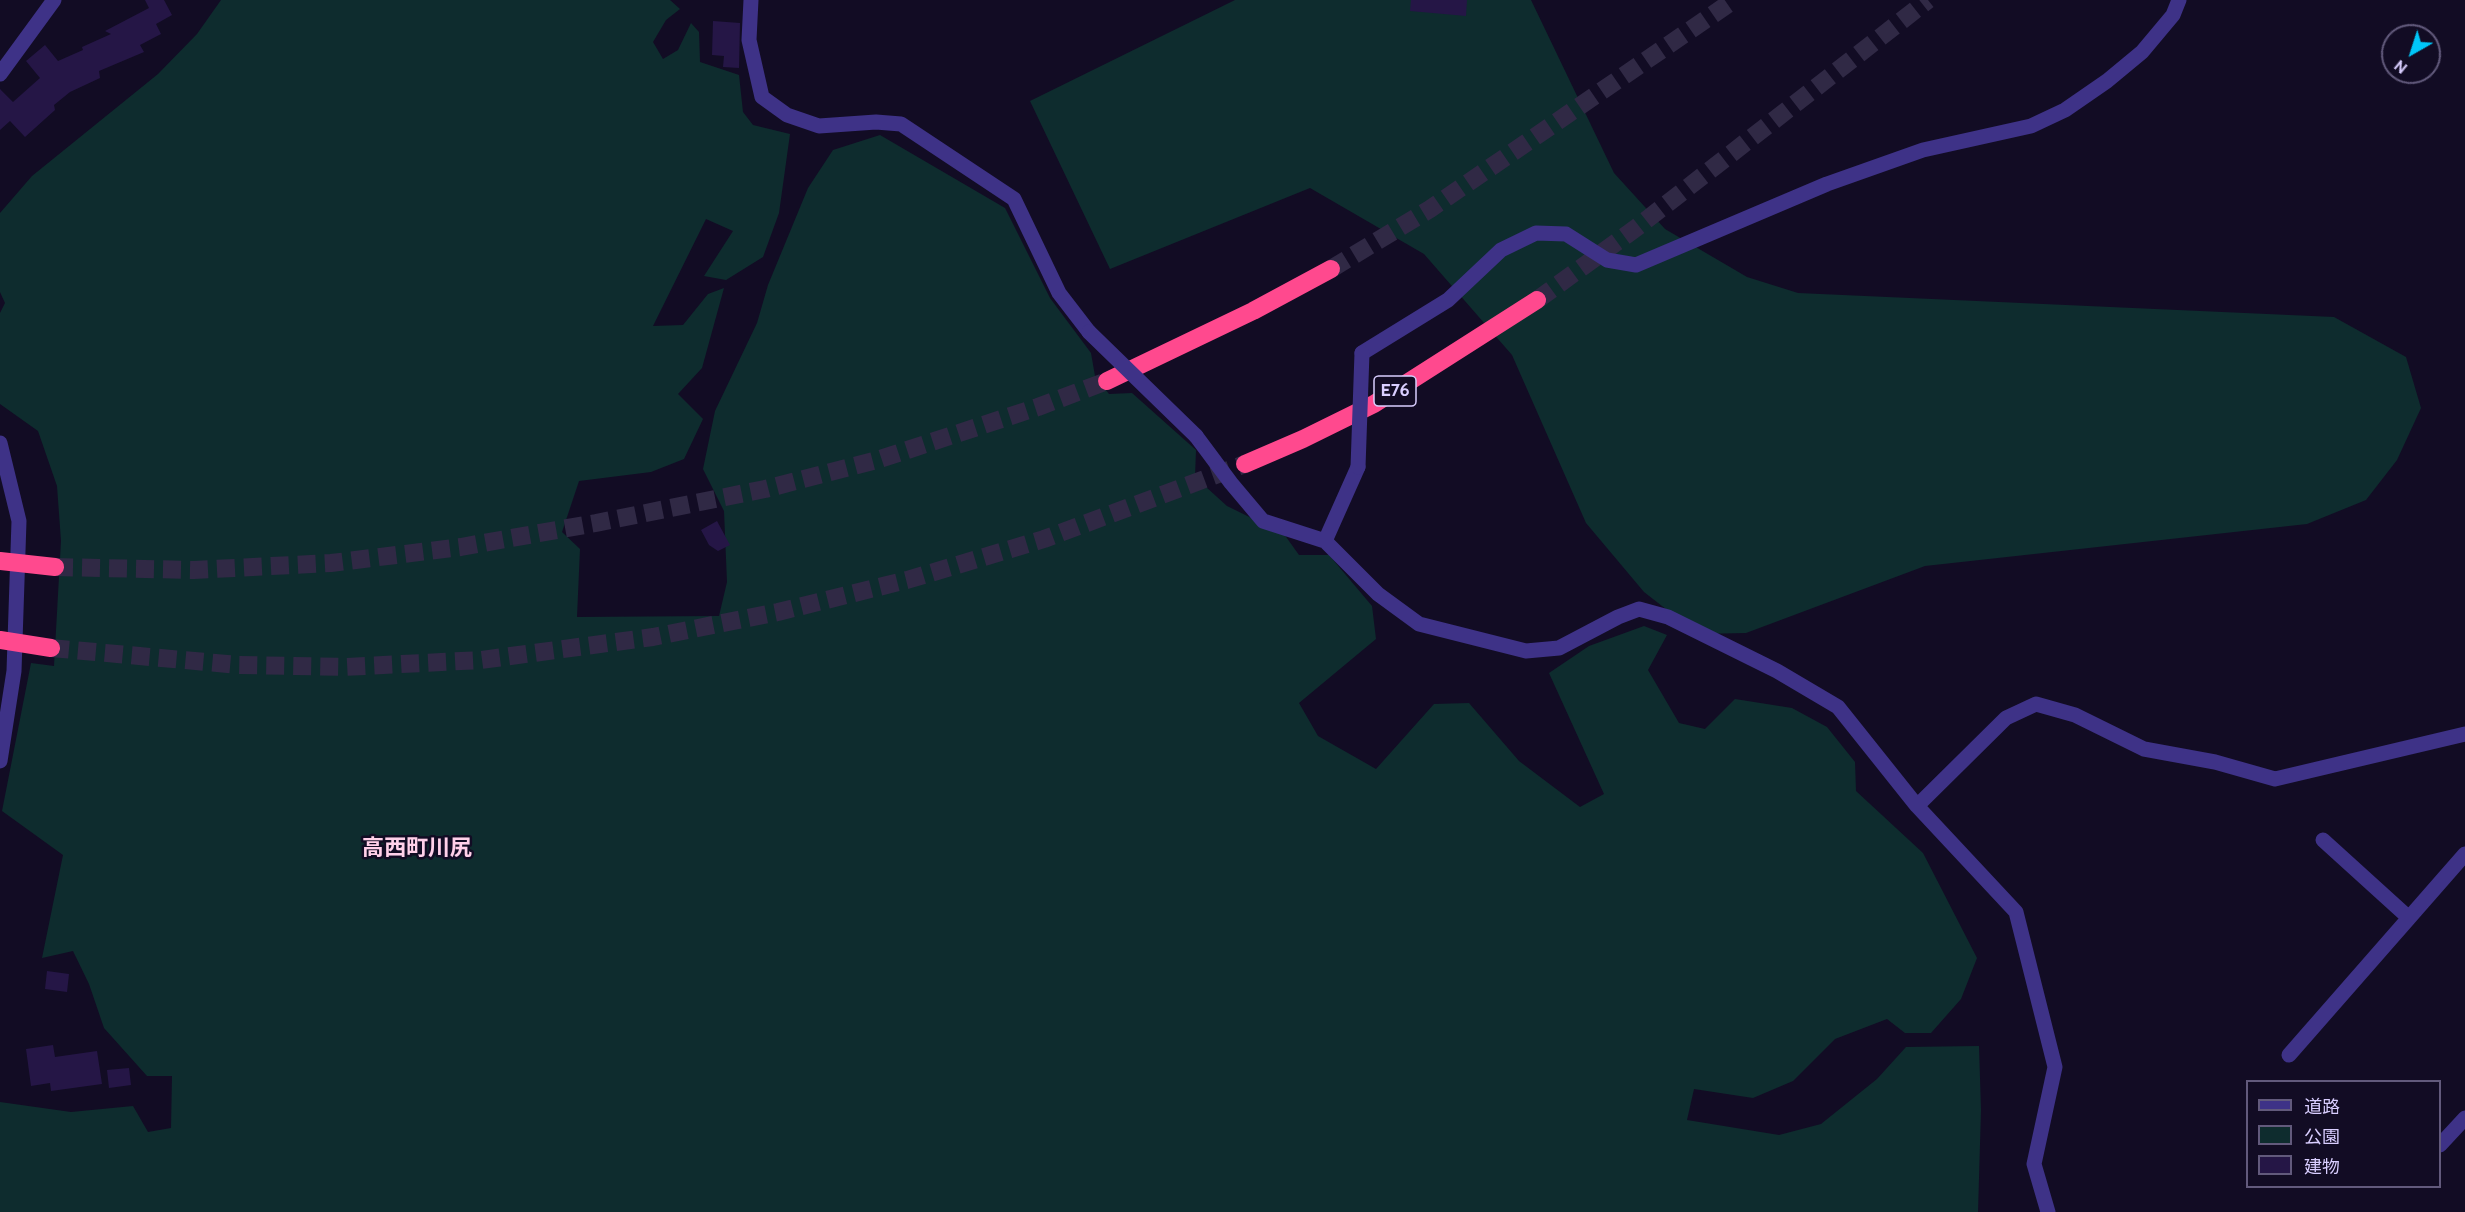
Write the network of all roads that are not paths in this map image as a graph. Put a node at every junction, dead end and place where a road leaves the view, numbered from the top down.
1 (54, 0) edge
2 (751, 0) edge
3 (2179, 0) edge
4 (0, 74) edge
5 (1331, 269) tunnel mouth
6 (1537, 300) tunnel mouth
7 (1107, 381) tunnel mouth
8 (1, 447) edge
9 (1245, 464) tunnel mouth
10 (1325, 541) junction
11 (0, 561) edge
12 (55, 567) tunnel mouth
13 (0, 640) edge
14 (51, 648) tunnel mouth
15 (2465, 735) edge
16 (0, 761) edge
17 (1917, 806) junction
18 (2323, 840) dead end
19 (2465, 854) edge
20 (2409, 918) junction
21 (2289, 1055) dead end
22 (2465, 1118) edge
23 (2441, 1143) edge
24 (2048, 1212) edge

1 - 4 street
2 - 10 street, bridge
3 - 10 street, bridge
5 - 7 highway
6 - 9 highway, E76
8 - 16 street
10 - 17 street
11 - 12 highway, bridge
13 - 14 highway, bridge
15 - 17 street
17 - 24 street
18 - 20 street
19 - 20 street
20 - 21 street
22 - 23 street

